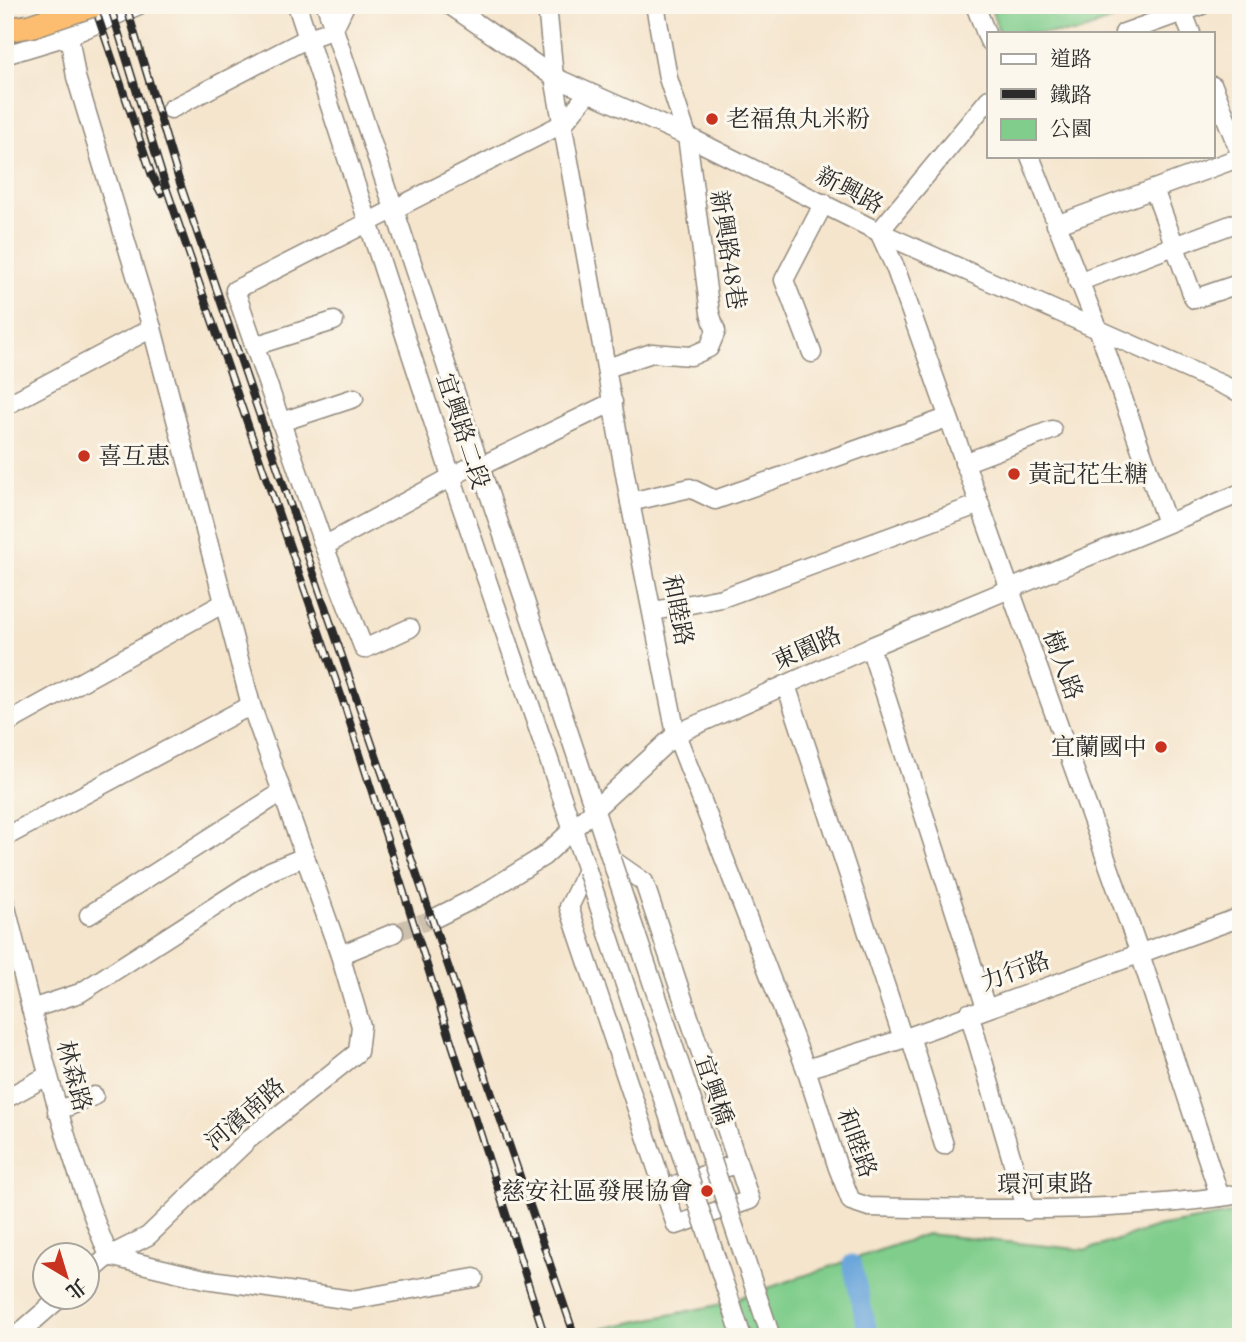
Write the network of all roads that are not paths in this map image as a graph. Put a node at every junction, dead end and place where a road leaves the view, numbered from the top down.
1 (64, 5) edge
2 (93, 5) edge
3 (139, 5) edge
4 (297, 5) edge
5 (326, 5) edge
6 (345, 5) edge
7 (450, 5) edge
8 (547, 5) edge
9 (655, 5) edge
10 (975, 5) edge
11 (1202, 5) edge
12 (1182, 8) edge
13 (5, 30) edge
14 (332, 30) junction
15 (1126, 32) edge
16 (1191, 32) edge
17 (71, 35) junction
18 (987, 36) edge
19 (308, 38) junction
20 (5, 55) edge
21 (554, 77) junction
22 (1214, 88) edge
23 (588, 93) junction
24 (987, 101) edge
25 (171, 109) dead end
26 (564, 123) junction
27 (687, 136) junction
28 (1241, 156) edge
29 (1031, 158) edge
30 (1154, 189) junction
31 (824, 202) junction
32 (394, 207) junction
33 (368, 220) junction
34 (1241, 221) edge
35 (1056, 225) junction
36 (879, 232) junction
37 (1174, 246) junction
38 (1078, 282) junction
39 (1241, 282) edge
40 (334, 321) dead end
41 (152, 328) junction
42 (1099, 331) junction
43 (254, 346) junction
44 (813, 353) dead end
45 (607, 368) junction
46 (1241, 393) edge
47 (354, 398) dead end
48 (613, 402) junction
49 (5, 406) edge
50 (947, 418) junction
51 (281, 422) junction
52 (1052, 430) dead end
53 (964, 464) junction
54 (474, 468) junction
55 (452, 479) junction
56 (1241, 493) edge
57 (630, 502) junction
58 (980, 504) junction
59 (1167, 523) junction
60 (324, 545) junction
61 (1010, 588) junction
62 (224, 603) junction
63 (654, 611) junction
64 (410, 628) dead end
65 (870, 646) junction
66 (786, 685) junction
67 (251, 705) junction
68 (5, 724) edge
69 (676, 734) junction
70 (282, 792) junction
71 (596, 811) junction
72 (573, 832) junction
73 (5, 837) edge
74 (304, 857) junction
75 (611, 859) junction
76 (587, 870) junction
77 (5, 904) edge
78 (89, 915) dead end
79 (1241, 916) edge
80 (435, 918) tunnel mouth
81 (394, 933) tunnel mouth
82 (10, 949) edge
83 (1139, 951) junction
84 (340, 955) junction
85 (31, 1009) junction
86 (977, 1010) junction
87 (906, 1037) junction
88 (806, 1069) junction
89 (47, 1076) junction
90 (94, 1096) dead end
91 (5, 1099) edge
92 (57, 1111) junction
93 (944, 1145) dead end
94 (738, 1163) junction
95 (664, 1188) junction
96 (1241, 1194) edge
97 (1220, 1197) junction
98 (851, 1201) joint
99 (1027, 1211) junction
100 (109, 1256) junction
101 (102, 1262) edge
102 (474, 1278) dead end
103 (47, 1310) edge
104 (15, 1337) edge
105 (742, 1337) edge
106 (771, 1337) edge

1 - 17 street, 河濱南路
2 - 13 main road, bridge
3 - 17 street
4 - 19 street, 宜興路二段
5 - 14 street, 宜興路二段
6 - 14 street
7 - 21 street, 新興路
8 - 21 street, 和睦路
9 - 27 street
10 - 18 street
11 - 12 street
12 - 15 street
12 - 16 street
14 - 19 street
14 - 32 street, 宜興路二段
17 - 20 street
17 - 41 street, 河濱南路
19 - 25 street
19 - 33 street, 宜興路二段
21 - 23 street, 新興路
21 - 26 street, 和睦路
22 - 28 street
23 - 26 street
23 - 27 street, 新興路
24 - 36 street
26 - 32 street
26 - 45 street, 和睦路
27 - 31 street, 新興路
27 - 45 street, 新興路48巷
28 - 30 street
29 - 35 street
30 - 35 street
30 - 37 street
31 - 36 street, 新興路
31 - 44 street
32 - 33 street
32 - 54 street, 宜興路二段
33 - 43 street
33 - 55 street, 宜興路二段
34 - 37 street
35 - 38 street
36 - 42 street, 新興路
36 - 50 street, 樹人路
37 - 38 street
37 - 39 street
38 - 42 street
40 - 43 street
41 - 49 street
41 - 62 street, 河濱南路
42 - 46 street, 新興路
42 - 59 street
43 - 51 street
45 - 48 street, 和睦路
47 - 51 street
48 - 54 street
48 - 57 street, 和睦路
50 - 53 street, 樹人路
50 - 57 street
51 - 60 street
52 - 53 street
53 - 58 street, 樹人路
54 - 55 street
54 - 71 street, 宜興路二段
55 - 60 street
55 - 72 street, 宜興路二段
56 - 59 street, 東園路
57 - 63 street, 和睦路
58 - 61 street, 樹人路
58 - 63 street
59 - 61 street, 東園路
60 - 64 street
61 - 65 street, 東園路
61 - 83 street, 樹人路
62 - 67 street, 河濱南路
62 - 68 street
63 - 69 street, 和睦路
65 - 66 street, 東園路
65 - 86 street
66 - 69 street, 東園路
66 - 87 street
67 - 70 street, 河濱南路
67 - 73 street
69 - 71 street, 東園路
69 - 88 street, 和睦路
70 - 74 street, 河濱南路
70 - 78 street
71 - 72 street, 東園路
71 - 75 street, 宜興路二段
72 - 76 street, 宜興路二段
72 - 80 street, 東園路
74 - 84 street, 河濱南路
74 - 85 street
75 - 94 street
75 - 106 street, 宜興橋, bridge
76 - 95 street
76 - 105 street, 宜興橋, bridge
77 - 82 street, 林森路
79 - 83 street, 力行路
81 - 84 street
82 - 85 street, 林森路
83 - 86 street, 力行路
83 - 97 street, 樹人路
84 - 100 street, 河濱南路
85 - 89 street, 林森路
86 - 87 street, 力行路
86 - 99 street
87 - 88 street, 力行路
87 - 93 street
88 - 98 street, 和睦路
89 - 91 street
89 - 92 street, 林森路
90 - 92 street
92 - 100 street, 林森路
94 - 95 street
94 - 95 street
96 - 97 street, 環河東路
97 - 99 street, 環河東路
98 - 99 street, 環河東路
100 - 101 street, 河濱南路
100 - 102 street
103 - 104 street

